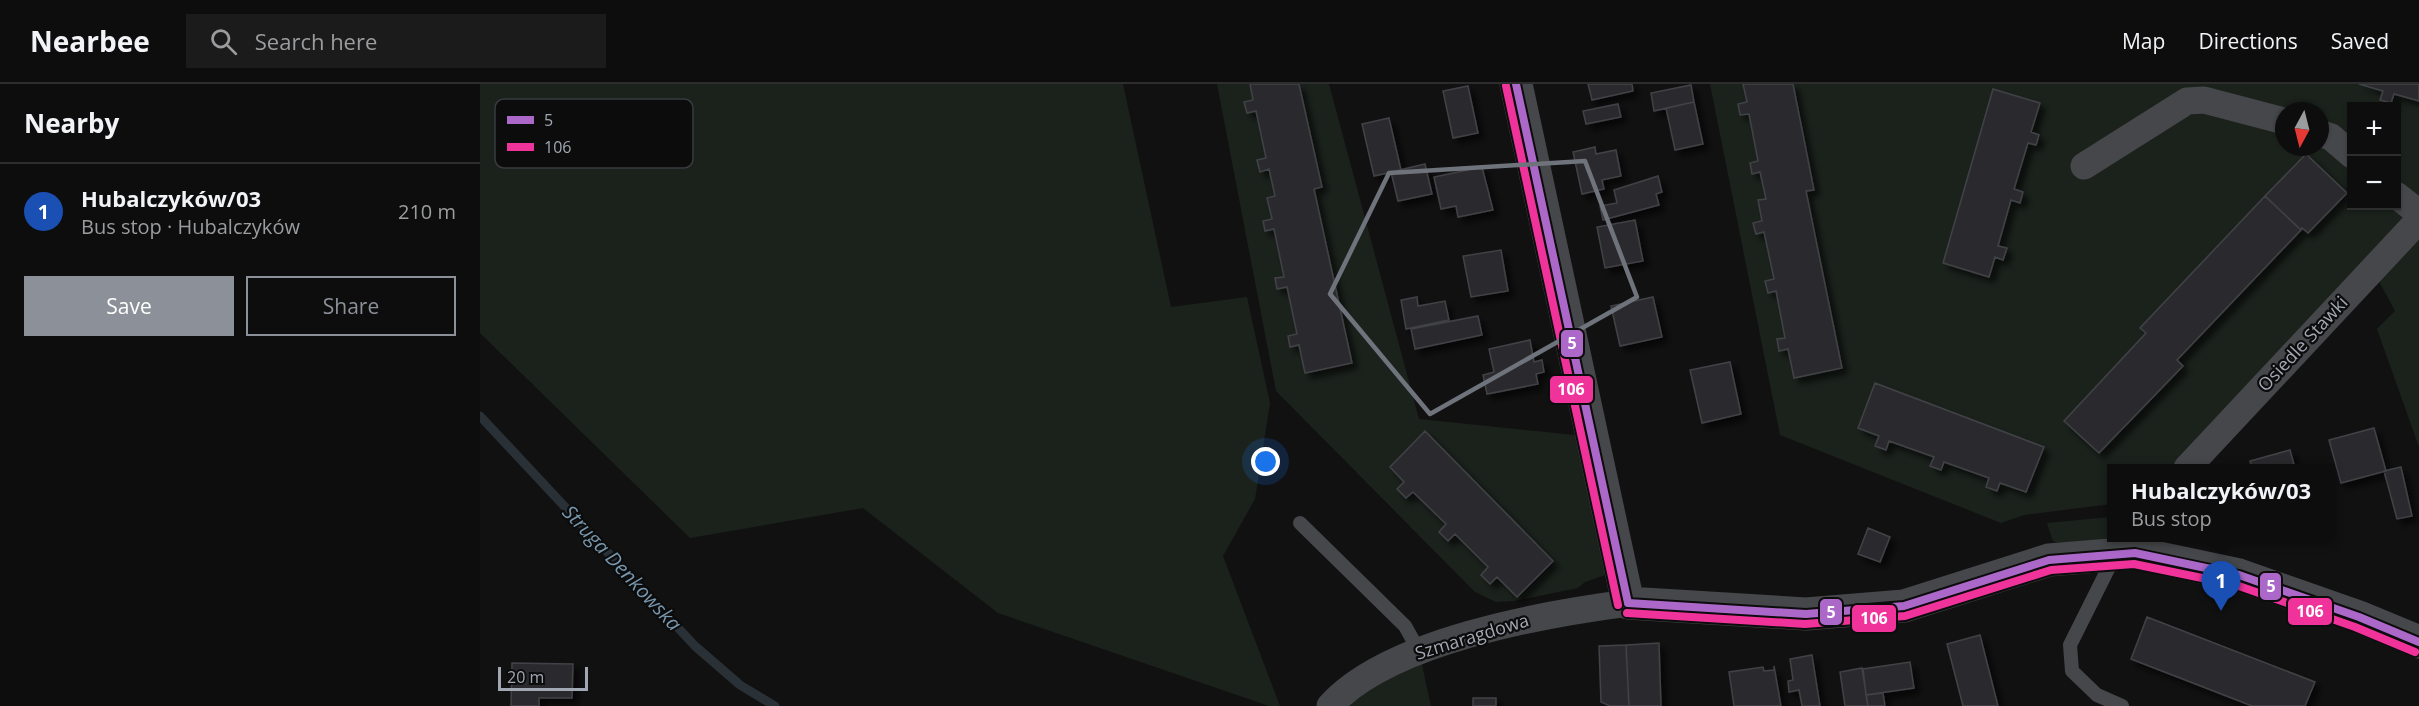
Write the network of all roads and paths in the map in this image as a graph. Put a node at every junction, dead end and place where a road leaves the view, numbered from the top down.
1 (1516, 84) edge
2 (2275, 119) edge
3 (2329, 136) edge
4 (2347, 151) edge
5 (2084, 166) dead end
6 (2401, 198) edge
7 (2419, 213) edge
8 (2419, 220) edge
9 (2191, 464) edge
10 (1300, 523) dead end
11 (2131, 548) edge
12 (1628, 603) junction
13 (2419, 642) edge
14 (1419, 651) junction
15 (1330, 706) edge
16 (2122, 706) edge

1 - 12 street
2 - 5 street
3 - 4 street
6 - 7 street
8 - 9 street, Osiedle Stawki
10 - 14 lane
11 - 12 street
11 - 13 street
11 - 16 lane
12 - 14 street, Szmaragdowa
14 - 15 street, Szmaragdowa

